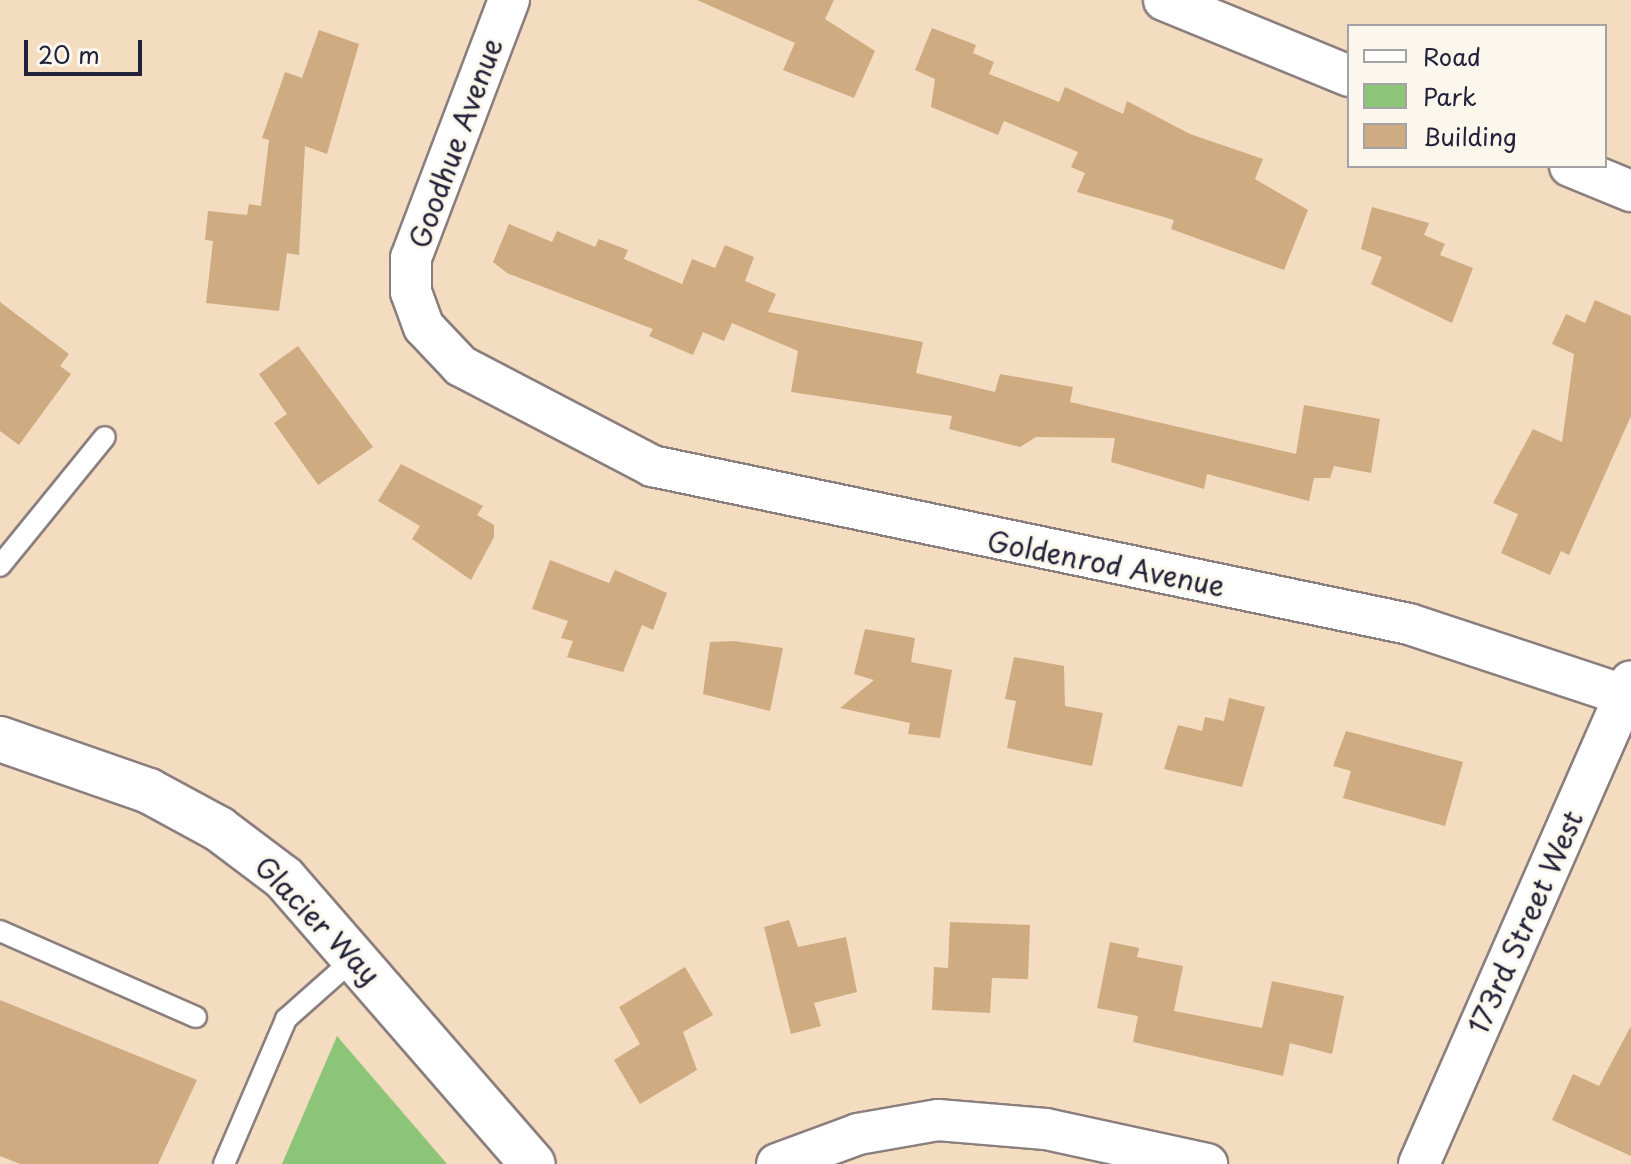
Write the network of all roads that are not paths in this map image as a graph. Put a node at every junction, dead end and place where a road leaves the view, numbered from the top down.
1 (509, 0) edge
2 (1164, 0) edge
3 (1347, 75) edge
4 (1575, 168) edge
5 (1631, 191) edge
6 (587, 434) joint
7 (105, 437) dead end
8 (0, 566) edge
9 (1628, 688) edge
10 (0, 739) edge
11 (0, 931) edge
12 (358, 955) junction
13 (196, 1017) dead end
14 (224, 1164) edge
15 (533, 1164) edge
16 (777, 1164) edge
17 (1207, 1164) edge
18 (1419, 1164) edge

1 - 6 street, Goodhue Avenue
2 - 3 street
4 - 5 street
6 - 9 street, Goldenrod Avenue
7 - 8 lane
9 - 18 street, 173rd Street West
10 - 12 street, Glacier Way
11 - 13 lane
12 - 14 lane
12 - 15 street, Glacier Way
16 - 17 street

